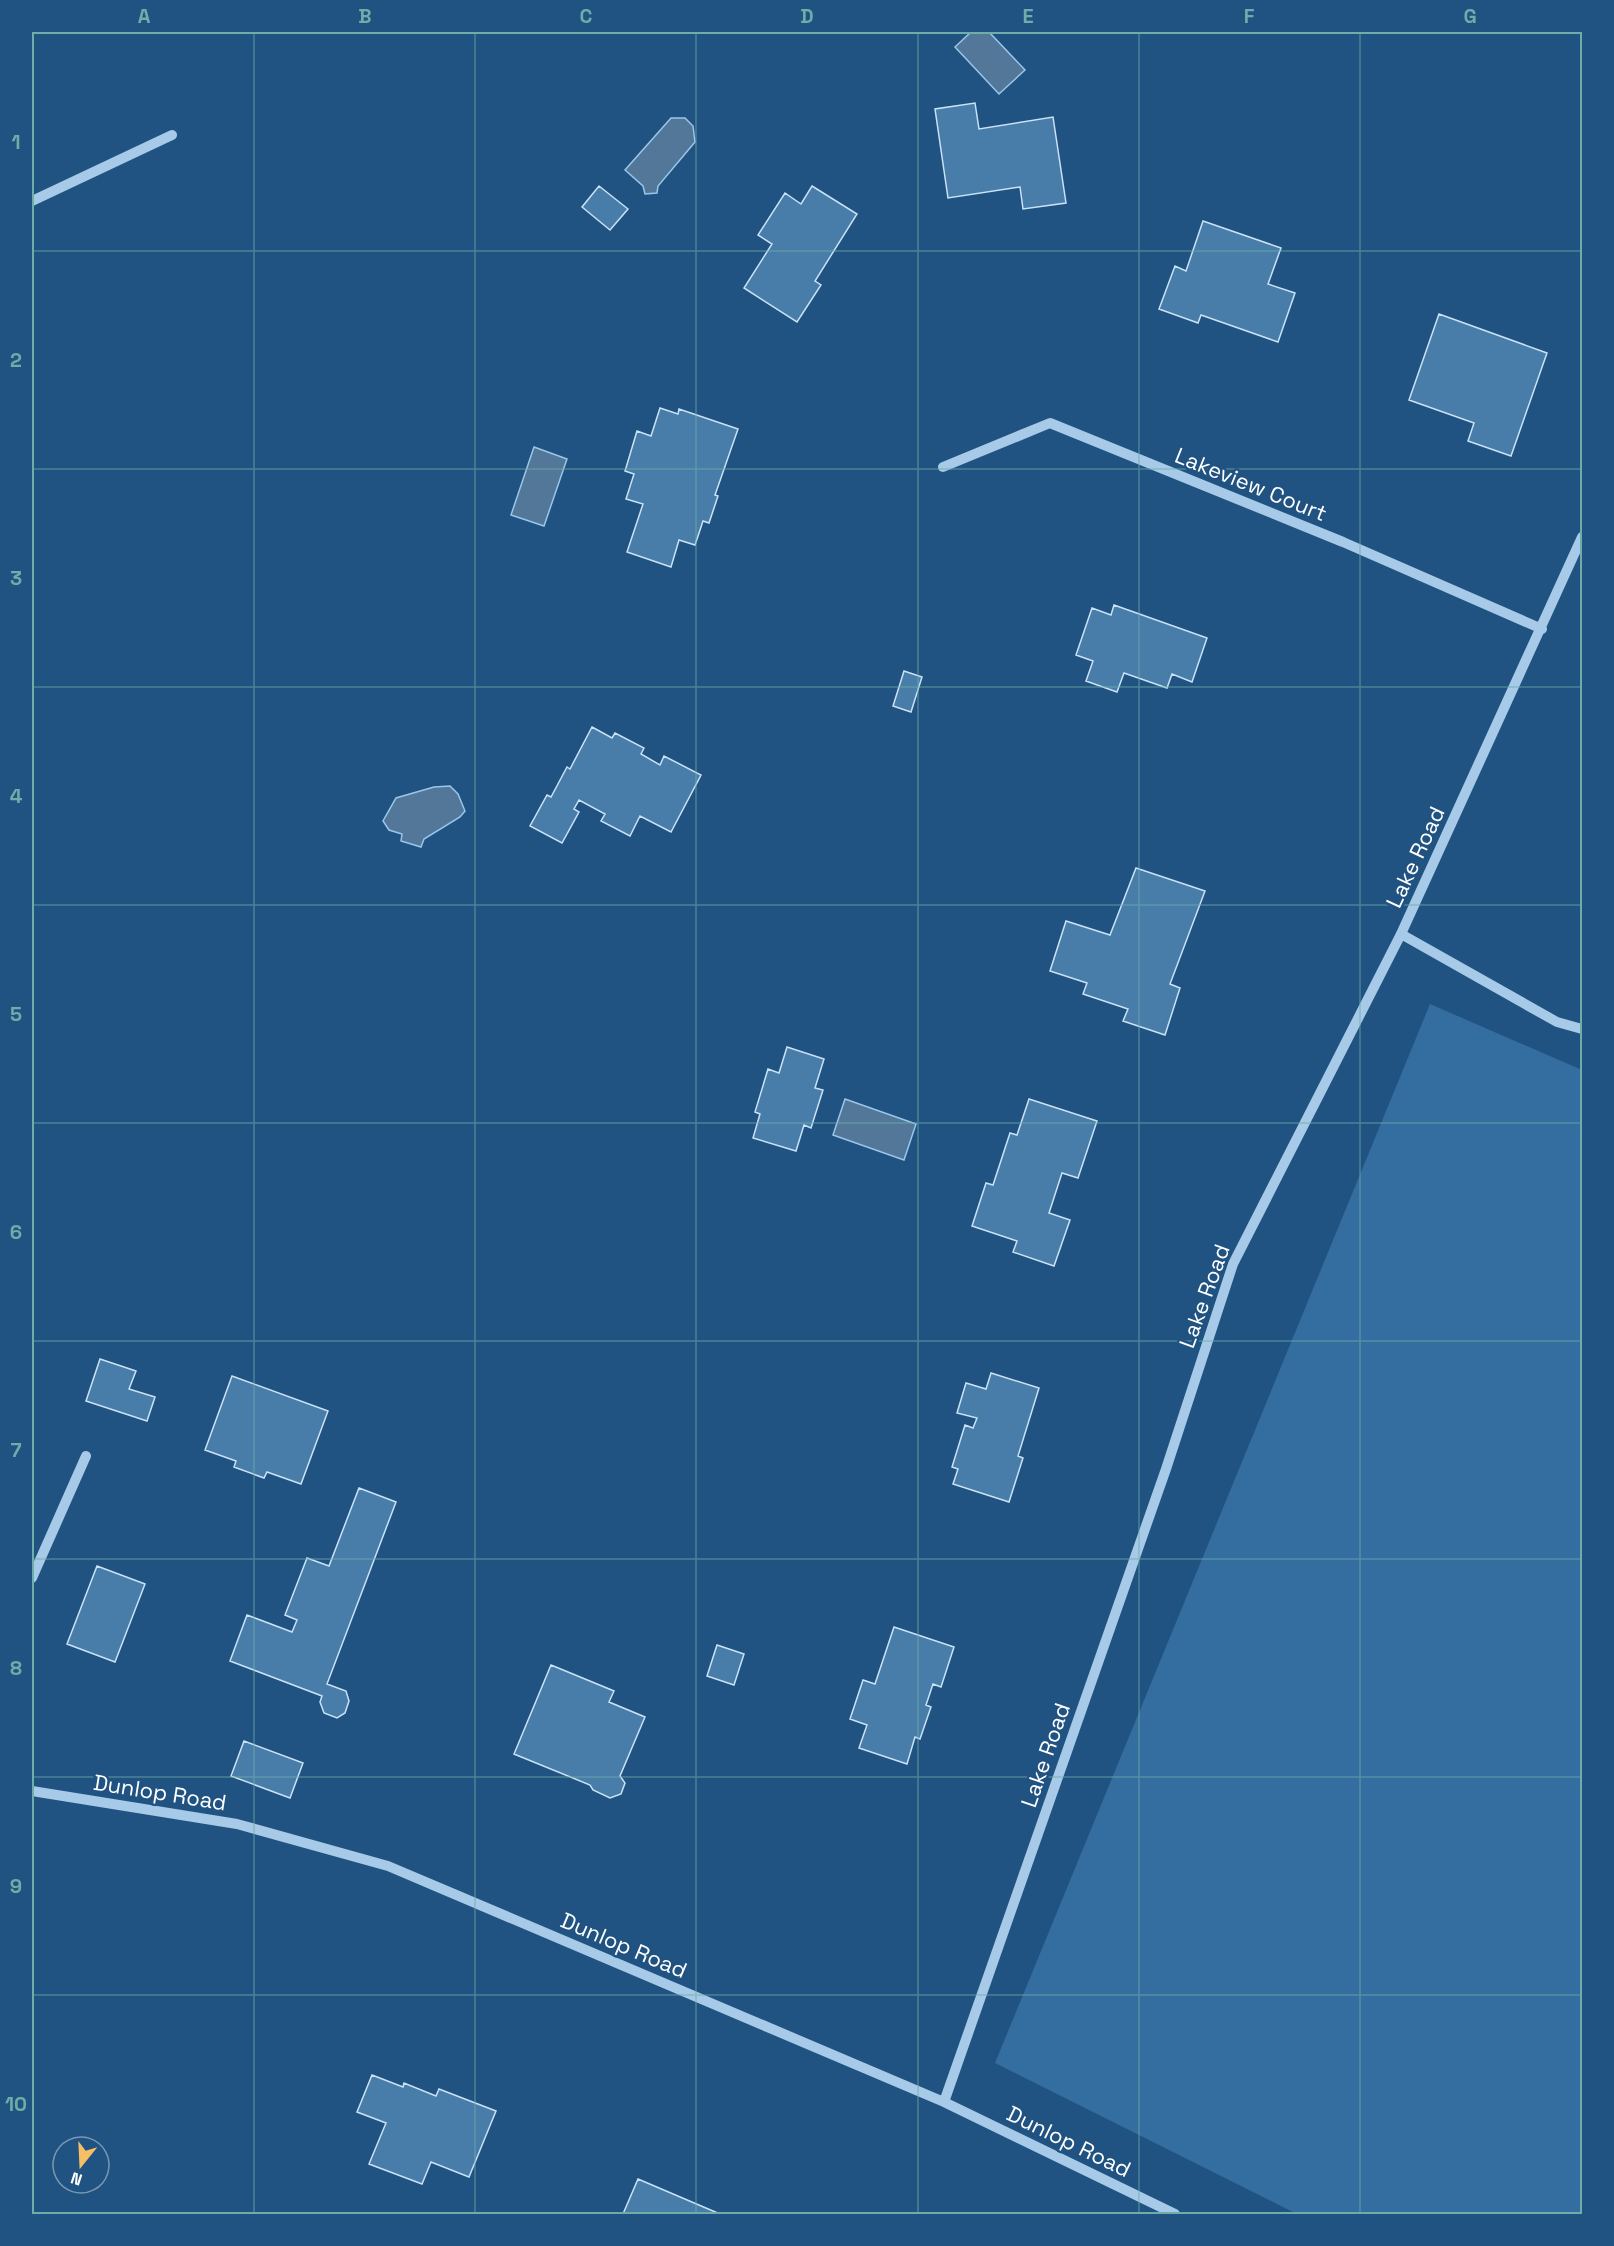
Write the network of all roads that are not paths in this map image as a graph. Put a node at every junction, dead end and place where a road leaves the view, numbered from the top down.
1 (172, 135) dead end
2 (32, 201) edge
3 (943, 467) dead end
4 (1582, 537) edge
5 (1542, 629) junction
6 (1401, 934) junction
7 (1582, 1029) edge
8 (86, 1456) dead end
9 (32, 1578) edge
10 (32, 1791) edge
11 (944, 2102) junction
12 (1175, 2214) edge

1 - 2 street
3 - 5 street, Lakeview Court
4 - 5 street, Lake Road
5 - 6 street, Lake Road
6 - 7 street
6 - 11 street, Lake Road
8 - 9 street
10 - 11 street, Dunlop Road
11 - 12 street, Dunlop Road

